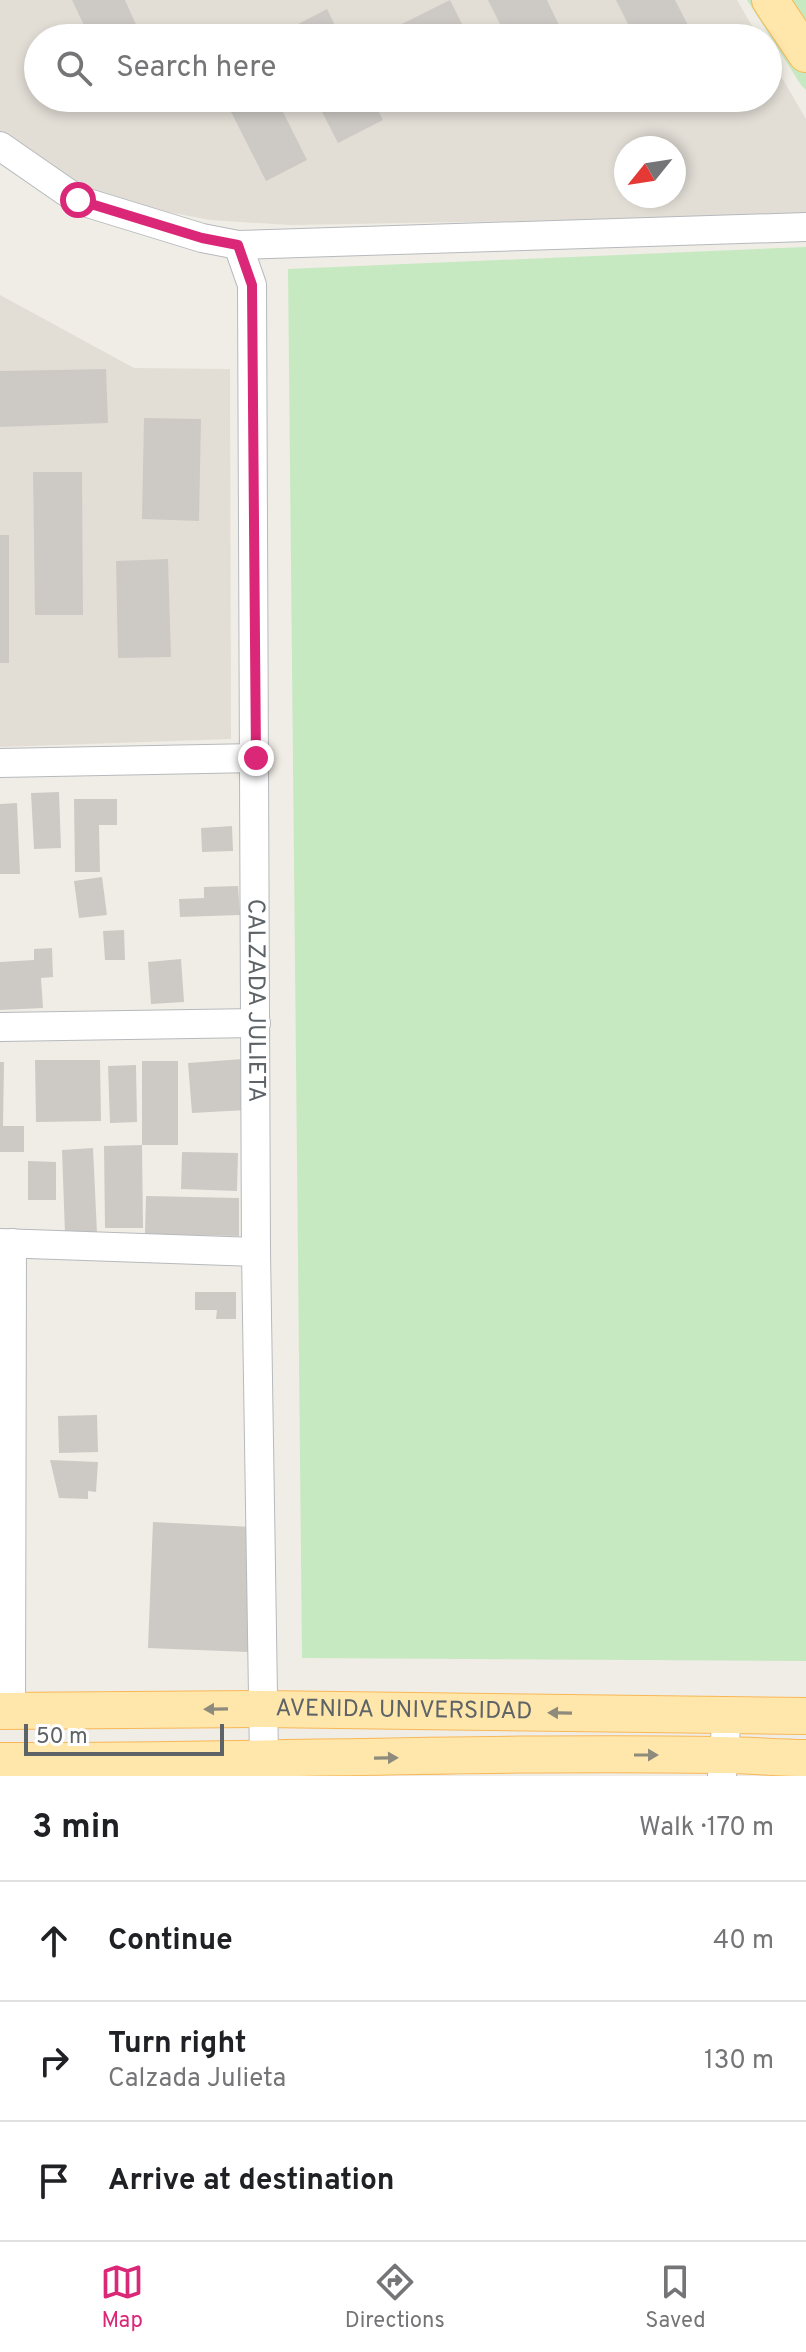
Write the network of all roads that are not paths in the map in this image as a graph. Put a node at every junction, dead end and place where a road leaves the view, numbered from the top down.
1 (770, 0) edge
2 (806, 54) edge
3 (0, 146) edge
4 (806, 227) edge
5 (238, 245) junction
6 (256, 758) junction
7 (0, 763) edge
8 (256, 1023) junction
9 (0, 1027) edge
10 (6, 1243) edge
11 (256, 1252) junction
12 (262, 1709) junction
13 (5, 1712) edge
14 (744, 1715) junction
15 (806, 1716) edge
16 (806, 1758) edge
17 (264, 1759) junction
18 (0, 1761) edge
19 (723, 1765) edge
20 (541, 1766) edge
21 (345, 1767) edge
22 (759, 1767) edge
23 (137, 1769) edge

1 - 2 main road
3 - 5 street
4 - 5 street
5 - 6 street, CALZADA JULIETA
6 - 7 street
6 - 8 street, CALZADA JULIETA
8 - 9 street
8 - 11 street, CALZADA JULIETA
10 - 11 street
10 - 13 street
11 - 12 street, CALZADA JULIETA
12 -> 13 main road, AVENIDA UNIVERSIDAD
14 -> 12 main road, AVENIDA UNIVERSIDAD
12 - 17 street, CALZADA JULIETA
14 - 15 main road, AVENIDA UNIVERSIDAD
14 - 19 street
14 - 22 street
16 - 22 main road, AVENIDA UNIVERSIDAD
17 - 21 main road, AVENIDA UNIVERSIDAD
17 - 23 main road, AVENIDA UNIVERSIDAD
18 - 23 main road, AVENIDA UNIVERSIDAD
20 -> 19 main road, AVENIDA UNIVERSIDAD
19 - 22 main road, AVENIDA UNIVERSIDAD
21 -> 20 main road, AVENIDA UNIVERSIDAD

